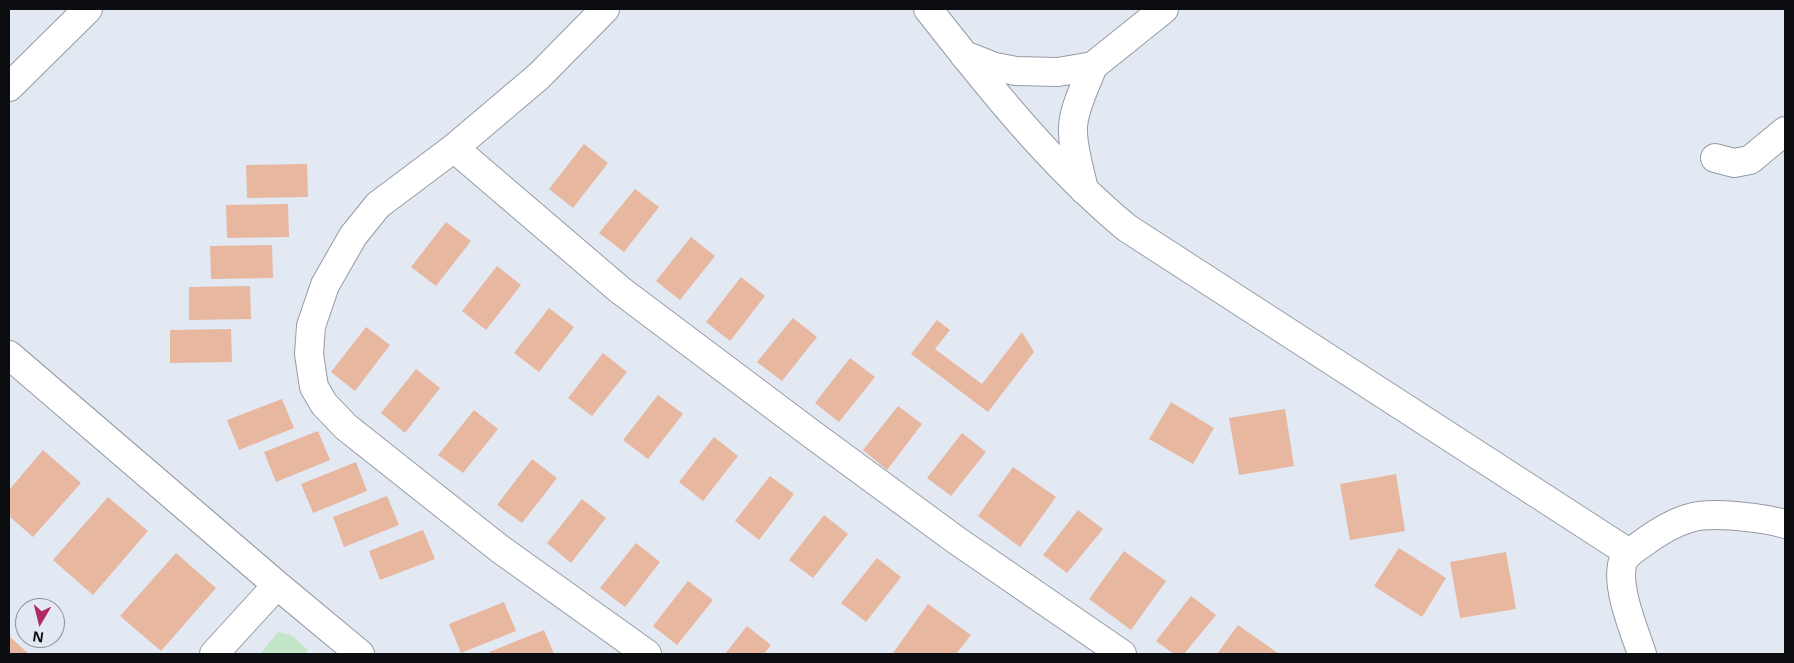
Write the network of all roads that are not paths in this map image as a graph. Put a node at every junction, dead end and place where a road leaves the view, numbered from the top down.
1 (88, 9) edge
2 (605, 9) edge
3 (928, 9) edge
4 (1164, 9) edge
5 (964, 56) junction
6 (1093, 66) junction
7 (9, 86) edge
8 (1785, 131) edge
9 (454, 148) junction
10 (1715, 158) dead end
11 (1084, 190) junction
12 (9, 355) edge
13 (1785, 524) edge
14 (1629, 553) junction
15 (276, 585) junction
16 (214, 654) edge
17 (360, 654) edge
18 (646, 654) edge
19 (1122, 654) edge
20 (1642, 654) edge

1 - 7 street
2 - 9 street
3 - 5 street
4 - 6 street
5 - 6 street
5 - 11 street
6 - 11 street
8 - 10 street
9 - 18 street
9 - 19 street
11 - 14 street
12 - 15 street
13 - 14 street
14 - 20 street
15 - 16 street
15 - 17 street

